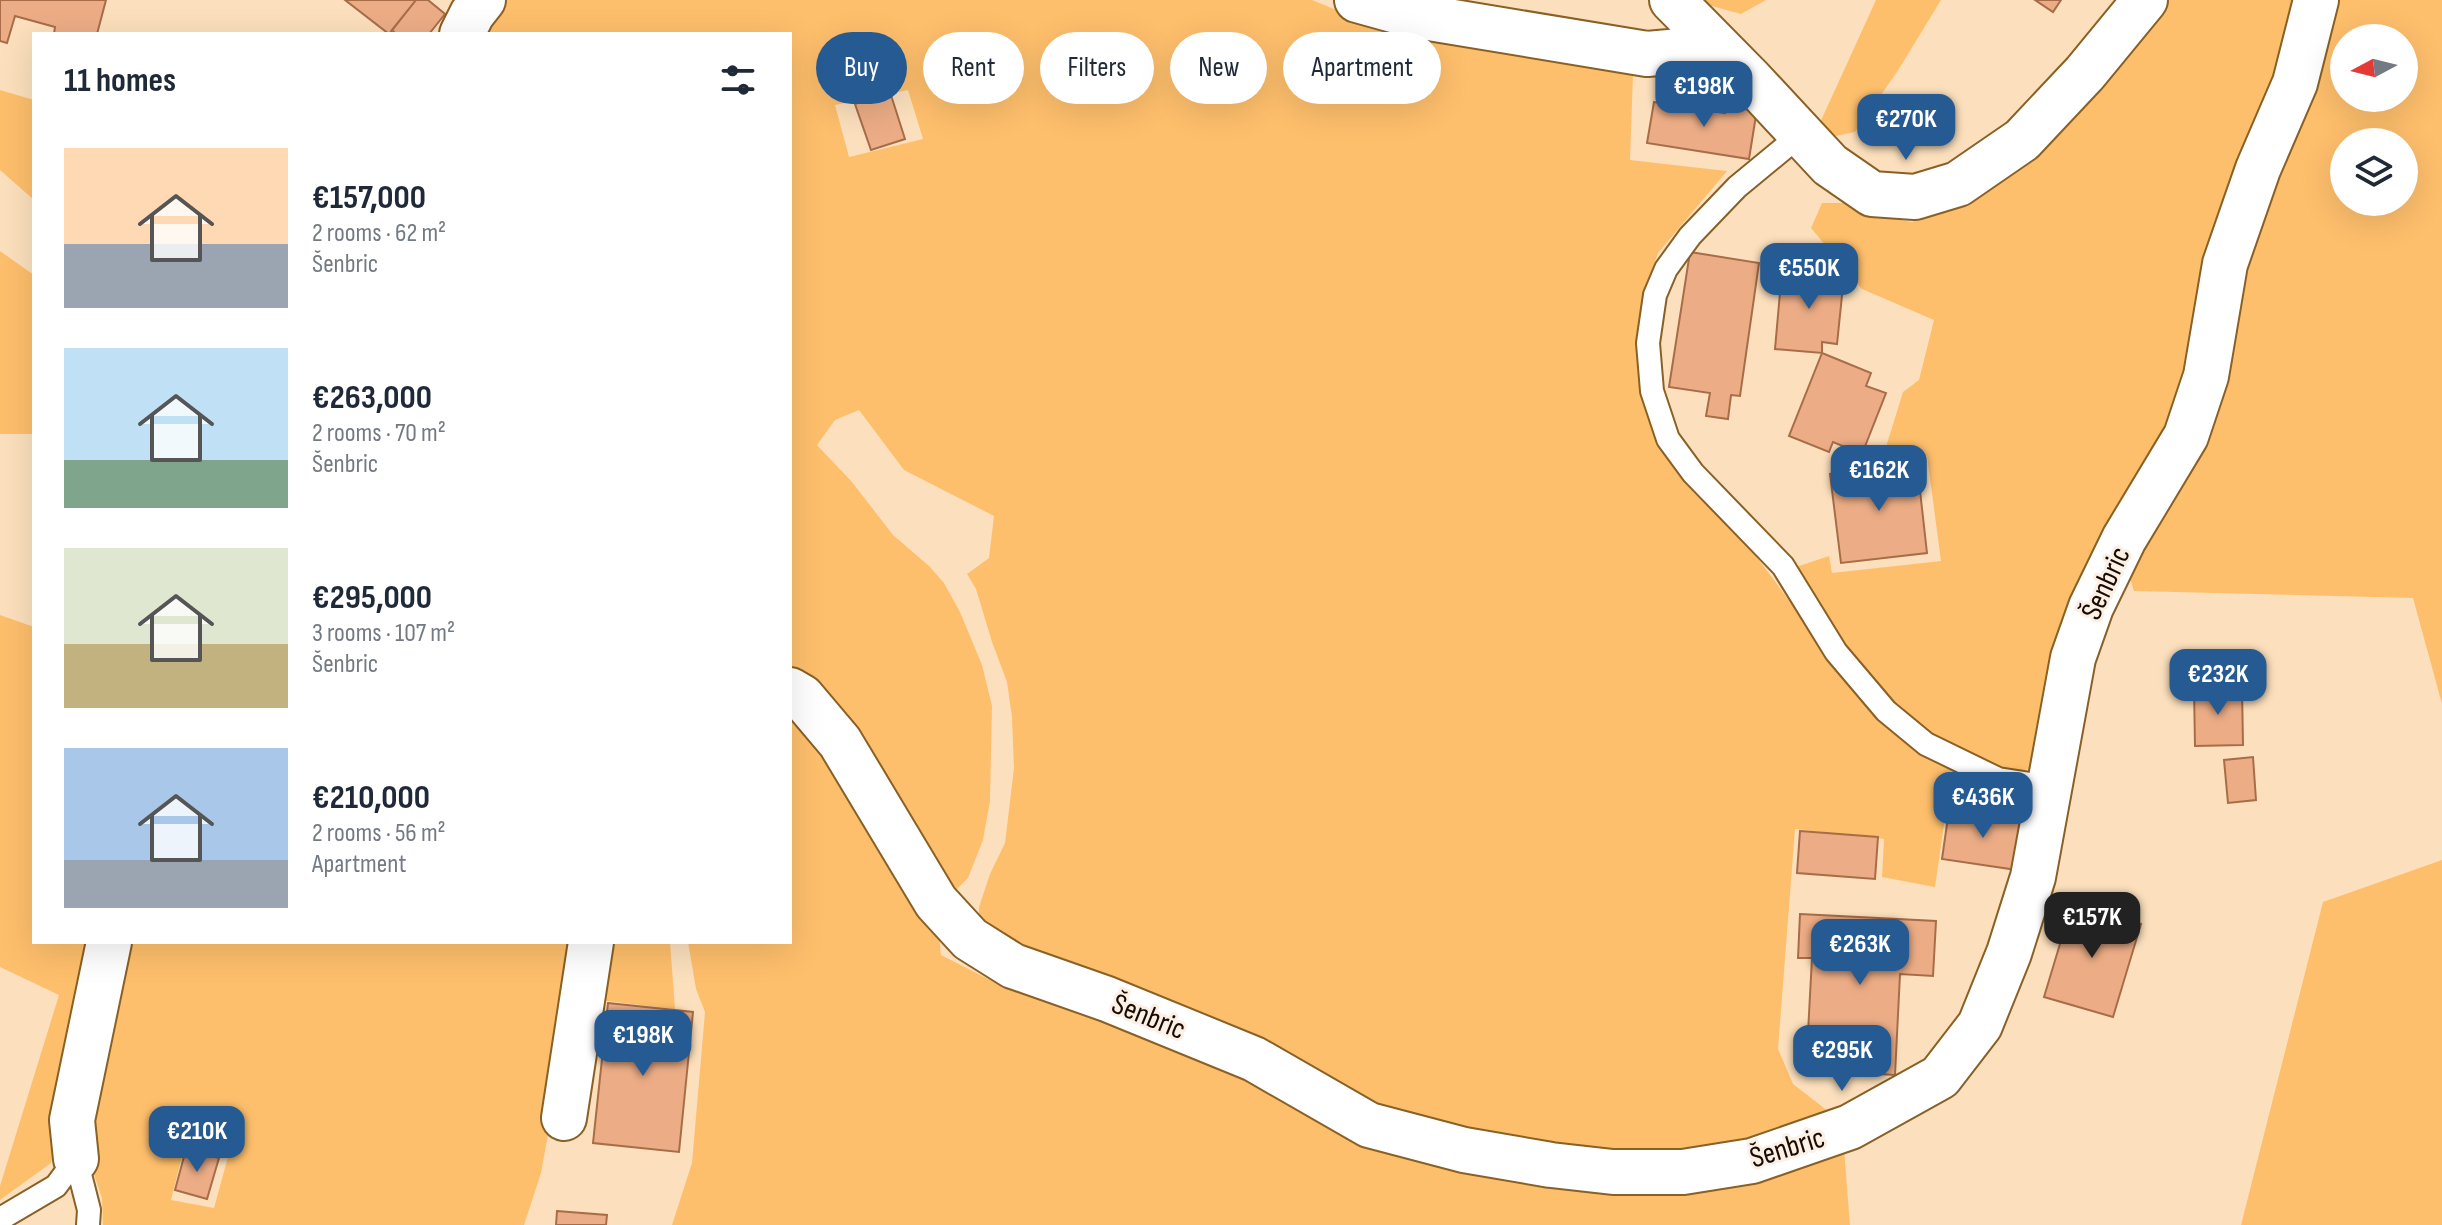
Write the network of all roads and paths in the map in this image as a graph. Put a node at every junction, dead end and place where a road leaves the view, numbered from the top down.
1 (483, 0) edge
2 (1357, 0) edge
3 (1672, 0) edge
4 (2145, 0) edge
5 (2316, 0) edge
6 (463, 32) edge
7 (1710, 39) junction
8 (1800, 135) junction
9 (792, 691) edge
10 (2050, 787) junction
11 (109, 944) edge
12 (591, 944) edge
13 (564, 1118) dead end
14 (76, 1159) junction
15 (0, 1219) edge
16 (88, 1225) edge

1 - 6 street
2 - 7 street
3 - 7 street
4 - 8 street
5 - 10 street, Šenbric
7 - 8 street
8 - 10 lane
9 - 10 street, Šenbric
11 - 14 street
12 - 13 street
14 - 15 lane
14 - 16 lane

